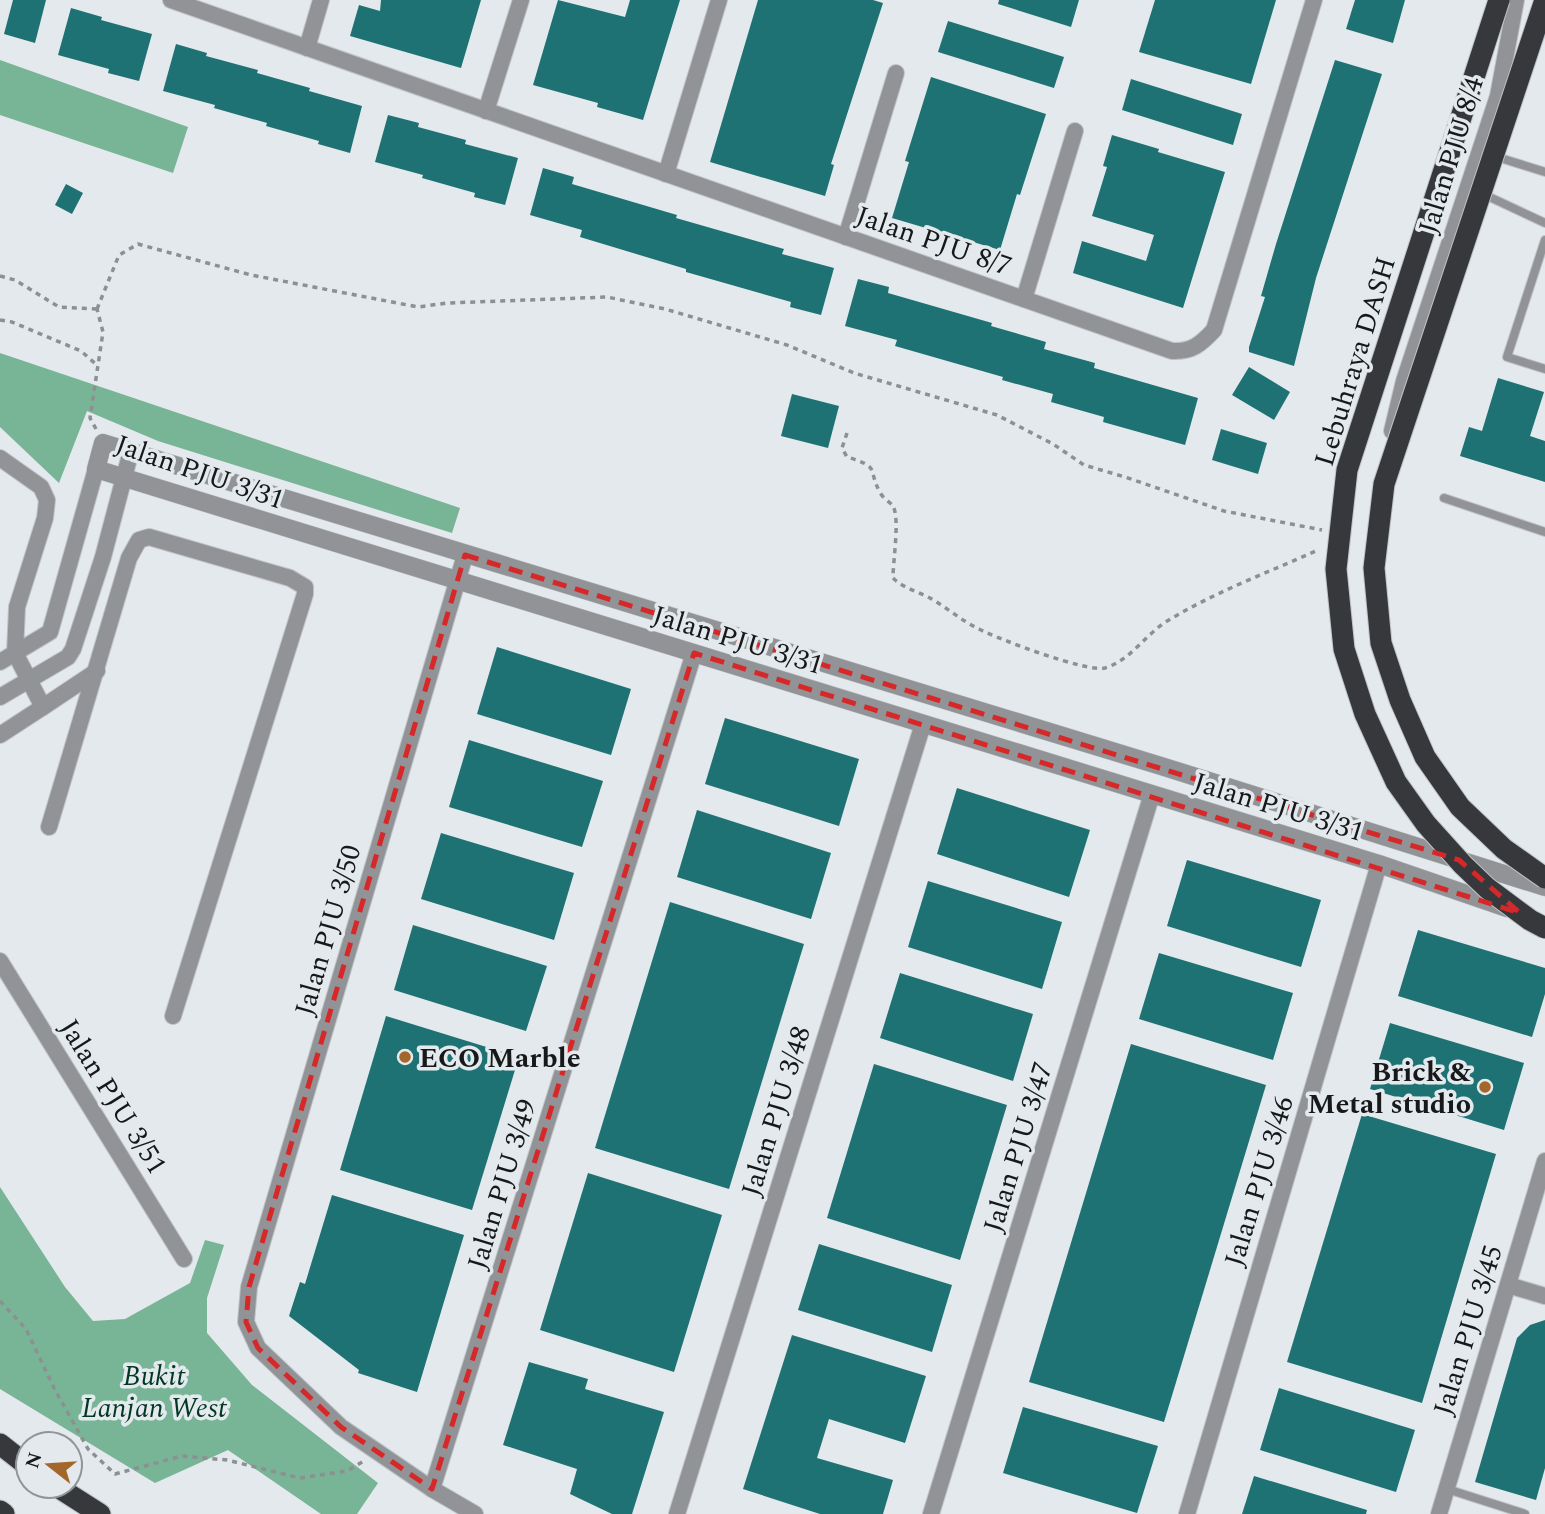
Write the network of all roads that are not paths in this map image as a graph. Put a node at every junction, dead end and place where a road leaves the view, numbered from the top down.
1 (171, 0) edge
2 (321, 0) edge
3 (521, 0) edge
4 (719, 0) edge
5 (1314, 0) edge
6 (1499, 0) edge
7 (1516, 0) edge
8 (1545, 0) edge
9 (307, 48) junction
10 (896, 73) dead end
11 (486, 111) junction
12 (1075, 131) dead end
13 (1480, 151) junction
14 (1545, 172) edge
15 (666, 174) junction
16 (1468, 188) junction
17 (1545, 223) edge
18 (846, 237) junction
19 (1545, 240) edge
20 (1024, 299) junction
21 (1545, 369) edge
22 (131, 451) junction
23 (0, 458) edge
24 (96, 469) junction
25 (124, 477) junction
26 (1444, 498) dead end
27 (1370, 525) dead end
28 (1545, 532) edge
29 (465, 555) junction
30 (458, 580) junction
31 (15, 653) junction
32 (694, 653) junction
33 (0, 662) edge
34 (97, 671) junction
35 (28, 680) junction
36 (0, 697) edge
37 (43, 707) junction
38 (923, 724) junction
39 (0, 735) edge
40 (1152, 794) junction
41 (49, 827) dead end
42 (1379, 864) junction
43 (1545, 878) edge
44 (1545, 887) edge
45 (1545, 921) edge
46 (1545, 928) edge
47 (0, 961) edge
48 (173, 1016) dead end
49 (1545, 1161) edge
50 (1542, 1182) edge
51 (184, 1259) dead end
52 (1508, 1285) junction
53 (1545, 1296) edge
54 (0, 1444) edge
55 (14, 1455) edge
56 (432, 1489) junction
57 (1447, 1489) junction
58 (78, 1500) edge
59 (100, 1514) edge
60 (475, 1514) edge
61 (677, 1514) edge
62 (932, 1514) edge
63 (1186, 1514) edge
64 (1439, 1514) edge
65 (1525, 1514) edge

1 - 9 street, Jalan PJU 8/7
2 - 9 street
3 - 11 street
4 - 15 street
5 - 20 street, Jalan PJU 8/7
6 - 46 highway, Lebuhraya DASH, bridge
7 - 13 street, Jalan PJU 8/4
8 - 43 highway, bridge
9 - 11 street, Jalan PJU 8/7
10 - 18 street
11 - 15 street, Jalan PJU 8/7
12 - 20 street
13 - 14 lane
13 - 16 street, Jalan PJU 8/4
15 - 18 street, Jalan PJU 8/7
16 - 17 lane
16 - 27 street, Jalan PJU 8/4
18 - 20 street, Jalan PJU 8/7
19 - 21 lane
22 - 24 street, Jalan PJU 3/31
22 - 25 street
22 - 29 street, Jalan PJU 3/31
23 - 31 street
24 - 25 street, Jalan PJU 3/31
24 - 31 street
25 - 30 street, Jalan PJU 3/31
25 - 35 street
26 - 28 lane
29 - 30 street, Jalan PJU 3/50
29 - 44 street, Jalan PJU 3/31
30 - 32 street, Jalan PJU 3/31
30 - 56 street, Jalan PJU 3/50
31 - 33 street
31 - 35 street
32 - 38 street, Jalan PJU 3/31
32 - 56 street, Jalan PJU 3/49
34 - 37 street
34 - 41 street
34 - 48 street
35 - 36 street
35 - 37 street
37 - 39 street
38 - 40 street, Jalan PJU 3/31
38 - 61 street, Jalan PJU 3/48
40 - 42 street, Jalan PJU 3/31
40 - 62 street, Jalan PJU 3/47
42 - 45 street, Jalan PJU 3/31
42 - 63 street, Jalan PJU 3/46
47 - 51 street, Jalan PJU 3/51
49 - 50 street, Jalan PJU 3/45
50 - 52 street, Jalan PJU 3/45
52 - 53 street
52 - 57 street, Jalan PJU 3/45
54 - 55 highway
56 - 60 street
57 - 64 street, Jalan PJU 3/45
57 - 65 lane
58 - 59 highway

